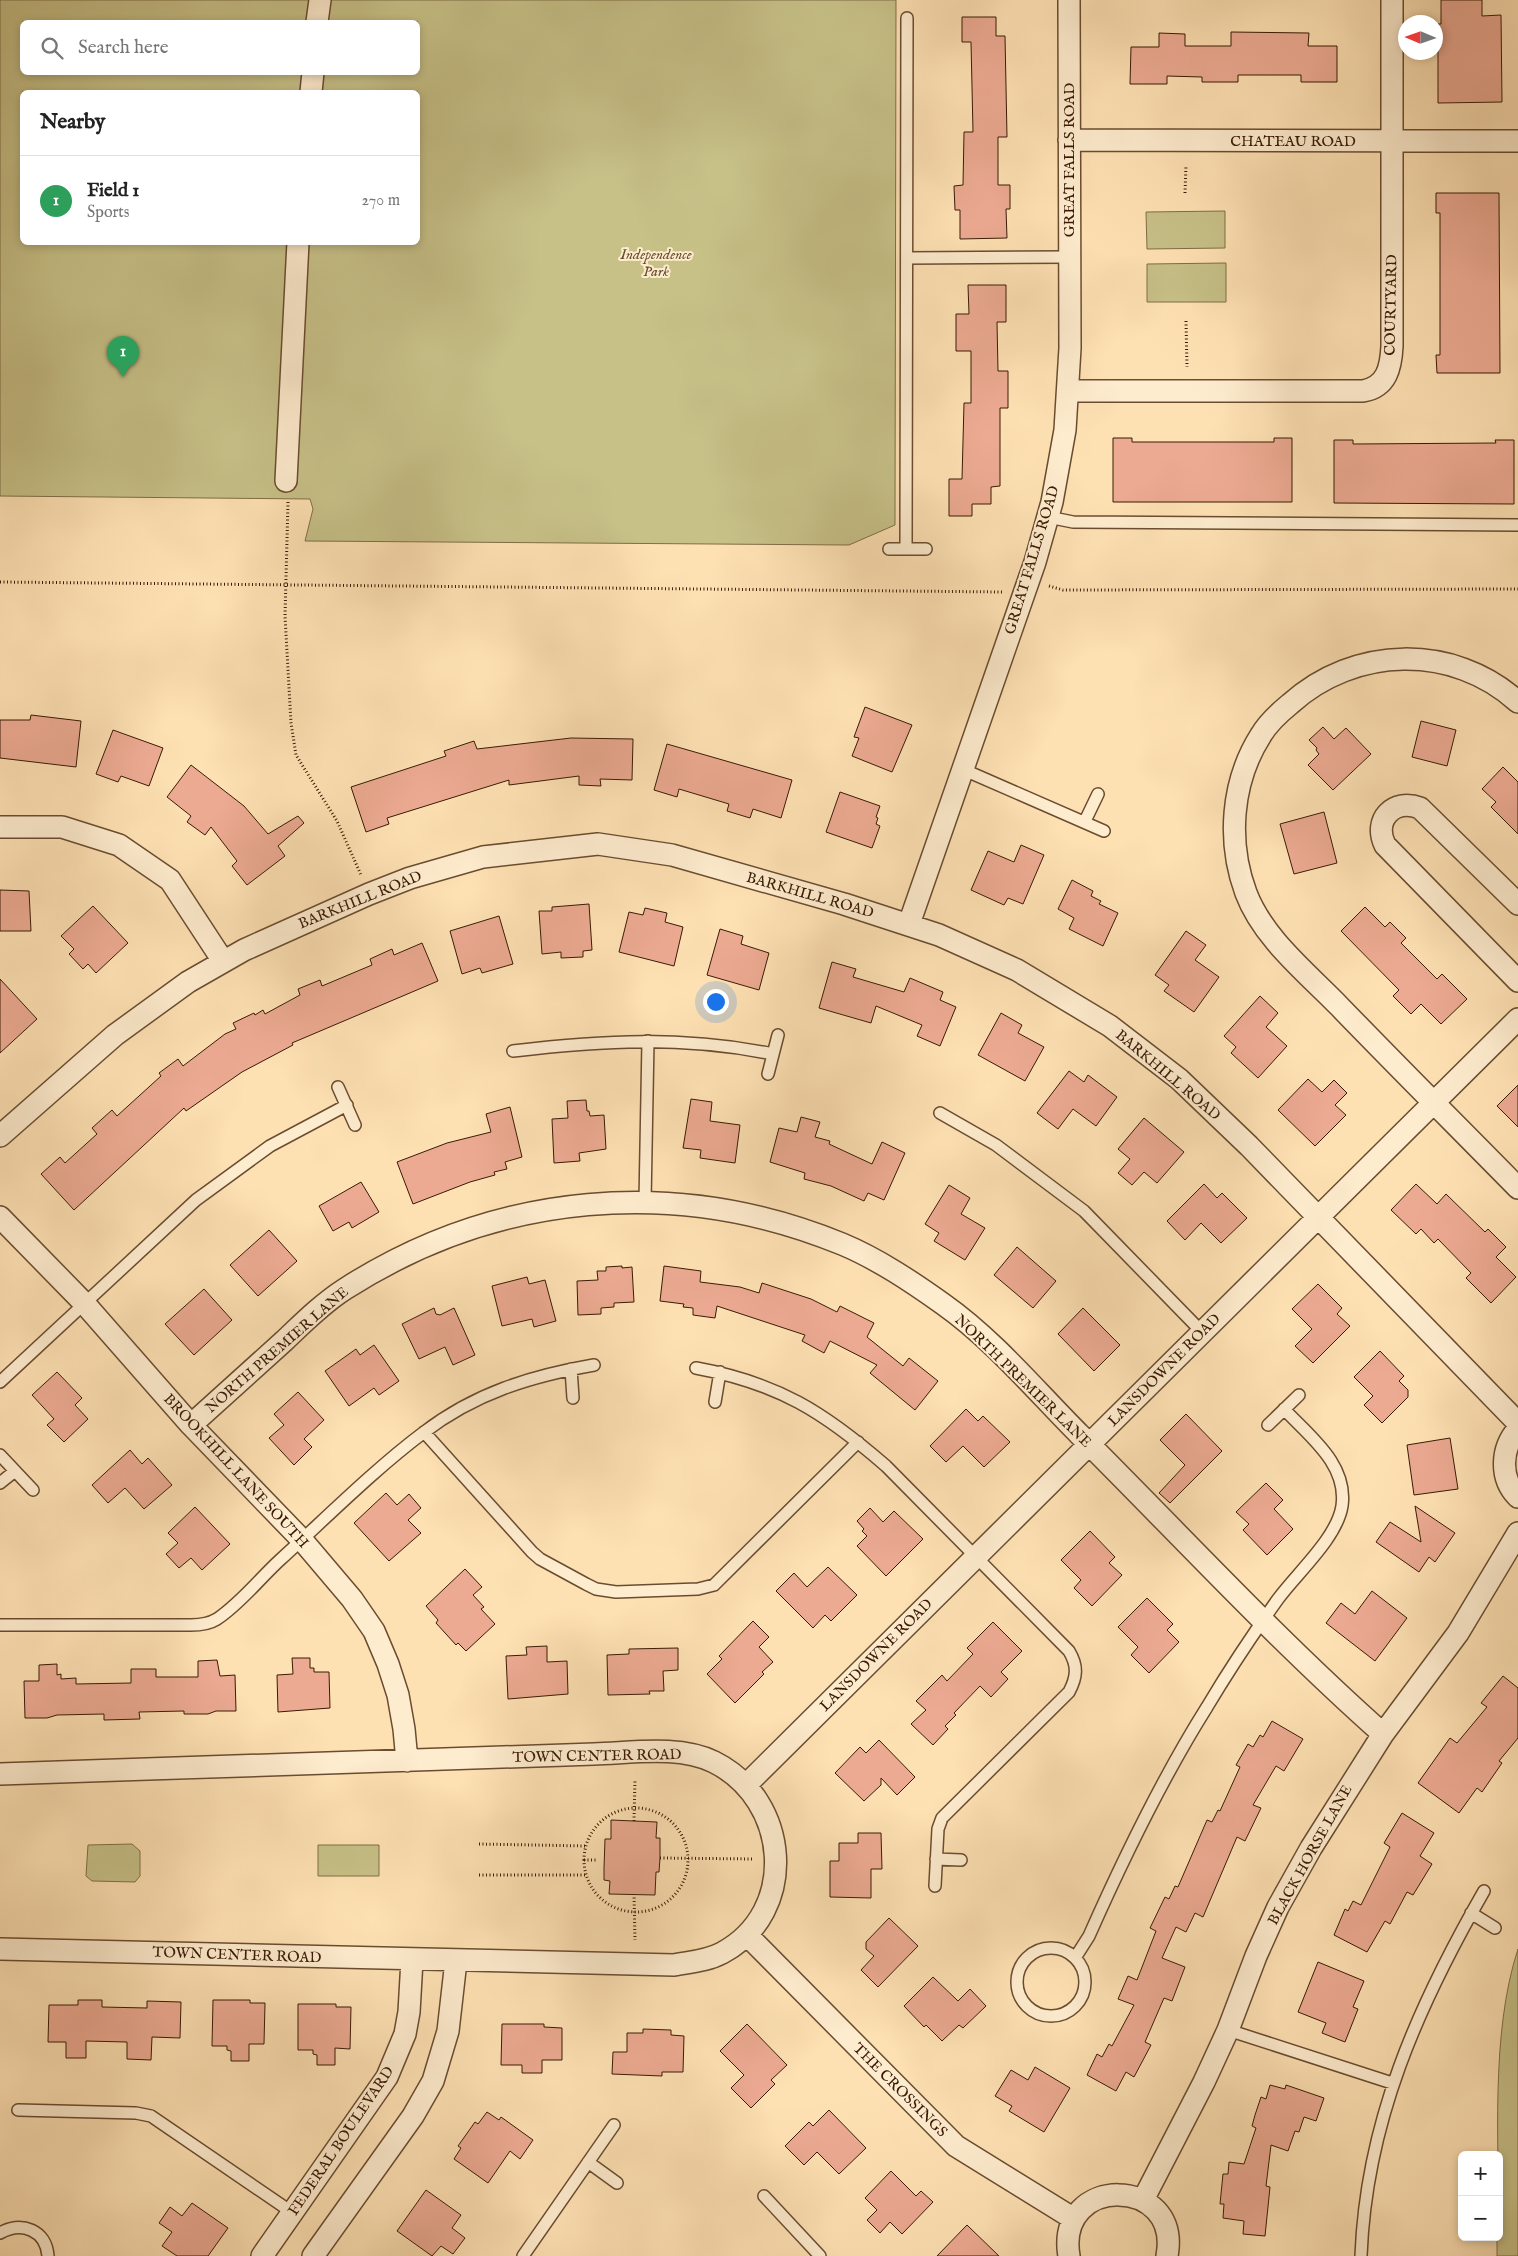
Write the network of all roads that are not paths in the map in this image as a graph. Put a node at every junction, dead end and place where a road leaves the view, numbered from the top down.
1 (320, 0) edge
2 (1069, 0) edge
3 (1392, 0) edge
4 (907, 18) dead end
5 (318, 20) edge
6 (312, 75) edge
7 (311, 90) edge
8 (1069, 140) junction
9 (1392, 141) junction
10 (1518, 141) edge
11 (298, 245) edge
12 (1068, 257) junction
13 (907, 258) junction
14 (1069, 391) junction
15 (286, 481) road end
16 (1048, 517) junction
17 (1518, 525) edge
18 (889, 549) dead end
19 (906, 549) junction
20 (926, 549) dead end
21 (1518, 702) edge
22 (962, 769) junction
23 (1098, 794) dead end
24 (1085, 821) junction
25 (0, 827) edge
26 (1104, 831) dead end
27 (1518, 904) edge
28 (909, 924) junction
29 (223, 961) junction
30 (1518, 981) edge
31 (1518, 1019) edge
32 (778, 1035) dead end
33 (648, 1041) junction
34 (513, 1051) dead end
35 (773, 1054) junction
36 (768, 1074) dead end
37 (338, 1087) dead end
38 (1434, 1101) junction
39 (347, 1106) junction
40 (940, 1112) dead end
41 (355, 1125) dead end
42 (0, 1136) edge
43 (1518, 1188) edge
44 (645, 1201) junction
45 (1318, 1216) junction
46 (0, 1217) edge
47 (84, 1304) junction
48 (1202, 1332) junction
49 (594, 1365) dead end
50 (696, 1368) dead end
51 (571, 1369) junction
52 (720, 1372) junction
53 (0, 1382) edge
54 (1299, 1395) dead end
55 (573, 1398) dead end
56 (715, 1402) dead end
57 (1284, 1409) junction
58 (1518, 1423) edge
59 (192, 1425) junction
60 (1268, 1425) dead end
61 (1518, 1429) edge
62 (424, 1432) junction
63 (858, 1442) junction
64 (1088, 1444) junction
65 (0, 1454) edge
66 (15, 1471) junction
67 (0, 1483) edge
68 (33, 1490) dead end
69 (1518, 1497) edge
70 (1518, 1532) edge
71 (302, 1540) junction
72 (974, 1556) junction
73 (1264, 1620) junction
74 (0, 1625) edge
75 (1382, 1734) junction
76 (407, 1761) junction
77 (0, 1774) edge
78 (746, 1785) junction
79 (936, 1859) junction
80 (961, 1860) dead end
81 (935, 1886) dead end
82 (1484, 1891) dead end
83 (1471, 1913) junction
84 (1495, 1928) dead end
85 (747, 1935) junction
86 (0, 1949) edge
87 (1075, 1958) junction
88 (412, 1960) junction
89 (456, 1961) junction
90 (1228, 2030) junction
91 (1392, 2083) junction
92 (18, 2110) dead end
93 (614, 2125) dead end
94 (588, 2162) junction
95 (617, 2183) dead end
96 (764, 2196) dead end
97 (1143, 2200) junction
98 (293, 2213) junction
99 (1074, 2219) junction
100 (0, 2233) edge
101 (48, 2256) edge
102 (262, 2256) edge
103 (314, 2256) edge
104 (523, 2256) edge
105 (820, 2256) edge
106 (1069, 2256) edge
107 (1167, 2256) edge
108 (1361, 2256) edge

1 - 5 street
2 - 8 street, GREAT FALLS ROAD
3 - 9 street, COURTYARD
4 - 13 lane
6 - 7 street
8 - 9 street, CHATEAU ROAD
8 - 12 street, GREAT FALLS ROAD
9 - 10 street, CHATEAU ROAD
9 - 14 street, COURTYARD
11 - 15 street
12 - 13 lane
12 - 14 street, GREAT FALLS ROAD
13 - 19 lane
14 - 16 street, GREAT FALLS ROAD
16 - 17 lane
16 - 22 street, GREAT FALLS ROAD
18 - 19 lane
19 - 20 lane
21 - 38 street
22 - 24 lane
22 - 28 street, GREAT FALLS ROAD
23 - 24 lane
24 - 26 lane
25 - 29 street
27 - 30 street
28 - 29 street, BARKHILL ROAD
28 - 45 street, BARKHILL ROAD
29 - 42 street, BARKHILL ROAD
31 - 38 street, LANSDOWNE ROAD
32 - 35 lane
33 - 34 lane
33 - 35 lane
33 - 44 lane
35 - 36 lane
37 - 39 lane
38 - 43 street
38 - 45 street, LANSDOWNE ROAD
39 - 41 lane
39 - 47 lane
40 - 48 lane
44 - 59 street, NORTH PREMIER LANE
44 - 64 street, NORTH PREMIER LANE
45 - 48 street, LANSDOWNE ROAD
45 - 58 street, BARKHILL ROAD
46 - 47 street, BROOKHILL LANE SOUTH
47 - 53 lane
47 - 59 street, BROOKHILL LANE SOUTH
48 - 64 street, LANSDOWNE ROAD
49 - 51 lane
50 - 52 lane
51 - 55 lane
51 - 62 lane
52 - 56 lane
52 - 63 lane
54 - 57 lane
57 - 60 lane
57 - 73 lane
59 - 71 street, BROOKHILL LANE SOUTH
61 - 69 street
62 - 63 lane
62 - 71 lane
63 - 72 lane
64 - 72 street, LANSDOWNE ROAD
64 - 73 street, NORTH PREMIER LANE
65 - 66 lane
66 - 67 lane
66 - 68 lane
70 - 75 street, BLACK HORSE LANE
71 - 74 lane
71 - 76 street, BROOKHILL LANE SOUTH
72 - 78 street, LANSDOWNE ROAD
72 - 79 lane
73 - 75 street, NORTH PREMIER LANE
73 - 87 lane
75 - 90 street, BLACK HORSE LANE
76 - 77 street, TOWN CENTER ROAD
76 - 78 street, TOWN CENTER ROAD
78 - 85 street, TOWN CENTER ROAD
79 - 80 lane
79 - 81 lane
82 - 83 lane
83 - 84 lane
83 - 91 lane
85 - 89 street, TOWN CENTER ROAD
85 - 99 street, THE CROSSINGS
86 - 88 street, TOWN CENTER ROAD
87 - 87 lane
88 - 89 street, TOWN CENTER ROAD
88 - 98 street, FEDERAL BOULEVARD
89 - 103 street
90 - 91 lane
90 - 97 street, BLACK HORSE LANE
91 - 108 lane
92 - 98 lane
93 - 94 lane
94 - 95 lane
94 - 104 lane
96 - 105 lane
97 - 99 street
97 - 107 street
98 - 102 street, FEDERAL BOULEVARD
99 - 106 street
100 - 101 lane

